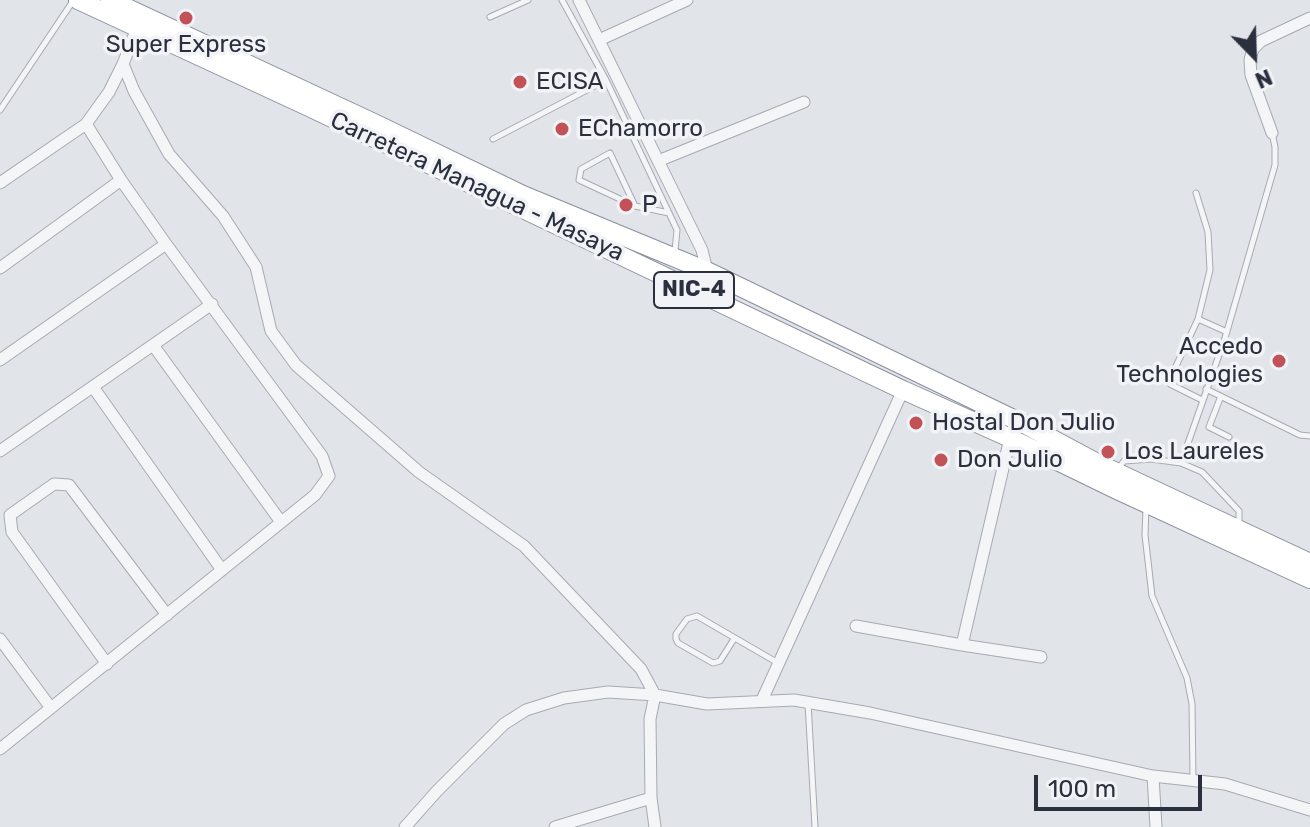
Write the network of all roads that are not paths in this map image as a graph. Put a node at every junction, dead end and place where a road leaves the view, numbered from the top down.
1 (76, 0) edge
2 (528, 0) edge
3 (562, 0) edge
4 (579, 0) edge
5 (687, 0) edge
6 (116, 1) edge
7 (490, 17) dead end
8 (1310, 18) edge
9 (137, 28) junction
10 (599, 40) junction
11 (123, 64) junction
12 (606, 80) junction
13 (804, 102) dead end
14 (0, 110) edge
15 (86, 124) junction
16 (1272, 133) joint
17 (493, 139) dead end
18 (658, 161) junction
19 (121, 180) junction
20 (0, 183) edge
21 (1196, 193) dead end
22 (635, 206) junction
23 (669, 213) junction
24 (166, 244) junction
25 (674, 257) junction
26 (0, 268) edge
27 (707, 271) junction
28 (212, 304) junction
29 (1198, 319) junction
30 (1227, 332) junction
31 (153, 345) junction
32 (0, 360) edge
33 (93, 387) junction
34 (1206, 389) junction
35 (903, 390) junction
36 (1221, 396) junction
37 (1202, 400) junction
38 (1310, 436) edge
39 (1229, 437) dead end
40 (1010, 438) junction
41 (0, 451) edge
42 (1181, 463) junction
43 (1116, 471) junction
44 (1146, 502) junction
45 (281, 522) junction
46 (1239, 529) junction
47 (1310, 563) edge
48 (222, 570) junction
49 (1310, 579) edge
50 (167, 615) junction
51 (856, 626) dead end
52 (0, 639) edge
53 (734, 639) junction
54 (962, 645) junction
55 (1041, 657) dead end
56 (107, 664) junction
57 (779, 664) junction
58 (655, 695) junction
59 (762, 700) junction
60 (808, 702) junction
61 (51, 708) junction
62 (0, 749) edge
63 (1153, 776) junction
64 (1193, 780) junction
65 (651, 798) junction
66 (1310, 810) edge
67 (405, 827) edge
68 (555, 827) edge
69 (655, 827) edge
70 (815, 827) edge
71 (1156, 827) edge

1 - 9 highway, Carretera Managua - Masaya / NIC-4
1 - 14 lane
2 - 7 lane
3 - 12 lane
4 - 10 street
5 - 10 street
6 - 25 highway, Carretera Managua - Masaya / NIC-4
8 - 16 street
9 - 11 street
9 - 35 highway, Carretera Managua - Masaya / NIC-4
10 - 18 street
11 - 15 street
11 - 58 street
12 - 17 lane
12 - 23 lane
13 - 18 street
15 - 19 street
15 - 20 street
16 - 30 lane
18 - 27 street
19 - 24 street
19 - 26 street
21 - 29 lane
22 - 22 lane
22 - 23 lane
23 - 25 lane
24 - 28 street
24 - 32 street
25 - 27 highway, Carretera Managua - Masaya / NIC-4
27 - 43 highway, Carretera Managua - Masaya / NIC-4
28 - 31 street
28 - 45 street
29 - 30 lane
29 - 37 lane
30 - 34 lane
31 - 33 street
31 - 45 street
33 - 41 street
33 - 48 street
34 - 36 lane
34 - 37 lane
35 - 40 highway, Carretera Managua - Masaya / NIC-4
35 - 57 street
36 - 38 lane
36 - 39 lane
37 - 42 lane
40 - 44 highway, Carretera Managua - Masaya / NIC-4
40 - 54 street
42 - 43 lane
42 - 46 lane
43 - 46 highway, Carretera Managua - Masaya / NIC-4
44 - 49 highway, Carretera Managua - Masaya / NIC-4
44 - 64 lane
45 - 48 street
46 - 47 highway, Carretera Managua - Masaya / NIC-4
48 - 50 street
50 - 56 street
50 - 56 street
51 - 54 street
52 - 61 street
53 - 53 lane
53 - 57 lane
54 - 55 street
56 - 61 street
57 - 59 street
58 - 59 street
58 - 65 street
58 - 67 street
59 - 60 street
60 - 63 street
60 - 70 lane
61 - 62 street
63 - 64 street
63 - 71 street
64 - 66 street
65 - 68 street
65 - 69 street

